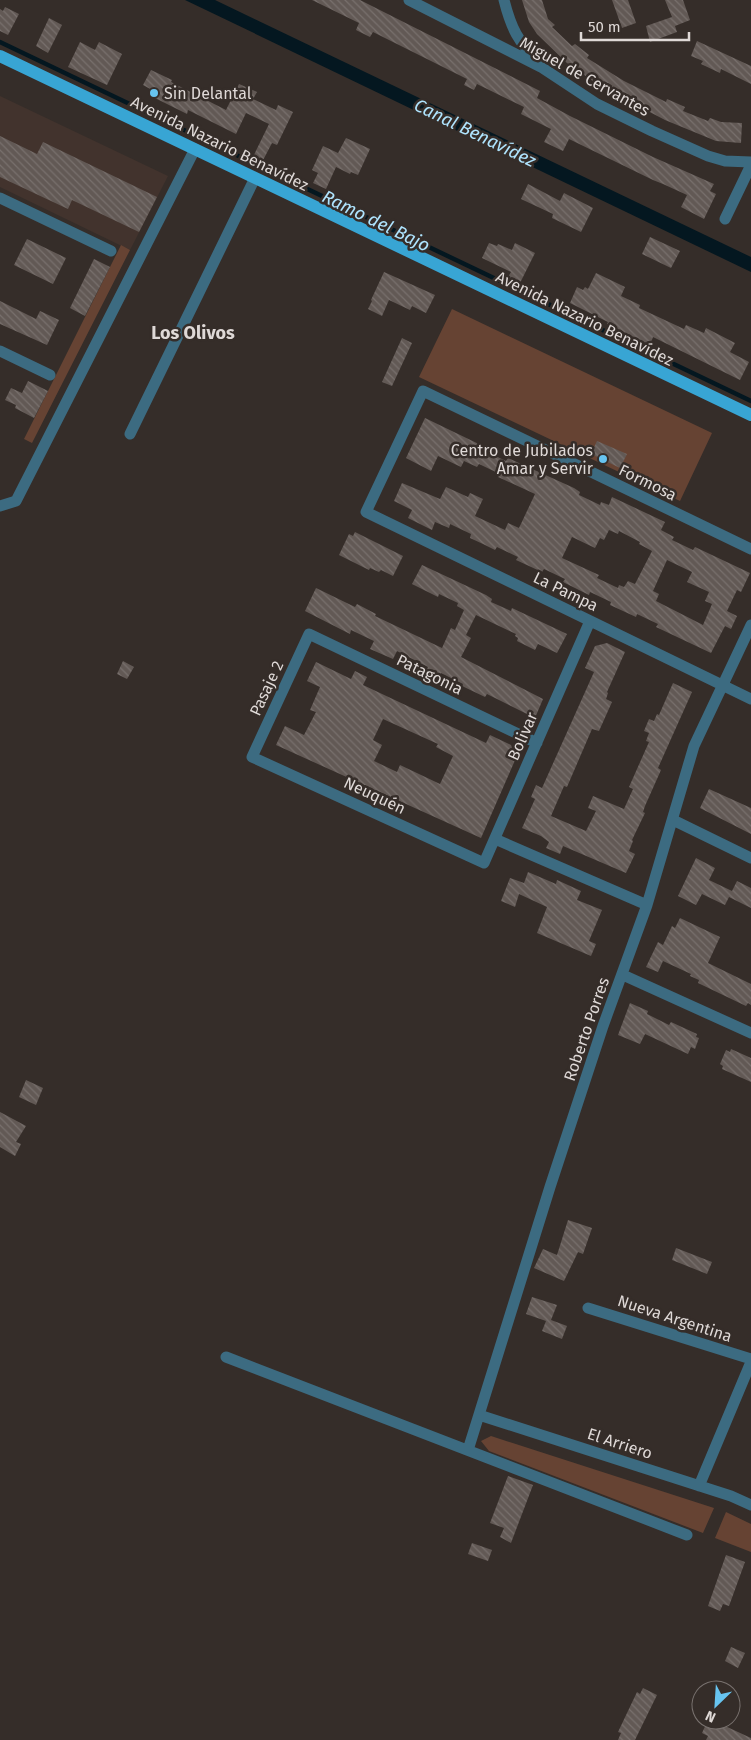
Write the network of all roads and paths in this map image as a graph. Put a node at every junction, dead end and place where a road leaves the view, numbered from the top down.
1 (408, 0) edge
2 (504, 0) edge
3 (0, 56) edge
4 (554, 74) junction
5 (195, 149) junction
6 (751, 164) edge
7 (255, 178) junction
8 (0, 198) edge
9 (725, 219) dead end
10 (111, 251) dead end
11 (0, 351) edge
12 (50, 375) dead end
13 (751, 415) edge
14 (130, 434) dead end
15 (0, 506) edge
16 (366, 512) joint
17 (751, 549) edge
18 (590, 621) junction
19 (751, 625) edge
20 (309, 634) joint
21 (722, 686) junction
22 (751, 699) edge
23 (537, 743) junction
24 (252, 757) joint
25 (673, 820) junction
26 (495, 839) junction
27 (751, 858) edge
28 (484, 863) joint
29 (648, 905) junction
30 (623, 975) junction
31 (751, 1033) edge
32 (588, 1308) dead end
33 (226, 1357) dead end
34 (751, 1361) edge
35 (479, 1415) junction
36 (468, 1450) junction
37 (699, 1486) junction
38 (751, 1505) edge
39 (687, 1535) dead end

1 - 4 street, Miguel de Cervantes
2 - 4 street
3 - 5 main road, Avenida Nazario Benavídez
4 - 6 street, Miguel de Cervantes
5 - 7 main road, Avenida Nazario Benavídez
5 - 15 street
6 - 9 street
7 - 13 main road, Avenida Nazario Benavídez
7 - 14 street
8 - 10 street
11 - 12 street
16 - 17 street, Formosa
16 - 18 street, La Pampa
18 - 21 street, La Pampa
18 - 23 street, Bolivar
19 - 21 street, Roberto Porres
20 - 23 street, Patagonia
20 - 24 street, Pasaje 2
21 - 22 street, La Pampa
21 - 25 street, Roberto Porres
23 - 26 street, Bolivar
24 - 28 street, Neuquén
25 - 27 street
25 - 29 street, Roberto Porres
26 - 28 street, Bolivar
26 - 29 street
29 - 30 street, Roberto Porres
30 - 31 street
30 - 35 street, Roberto Porres
32 - 34 street, Nueva Argentina
33 - 36 street
34 - 37 street
35 - 36 street, Roberto Porres
35 - 37 street, El Arriero
36 - 39 street
37 - 38 street, El Arriero

